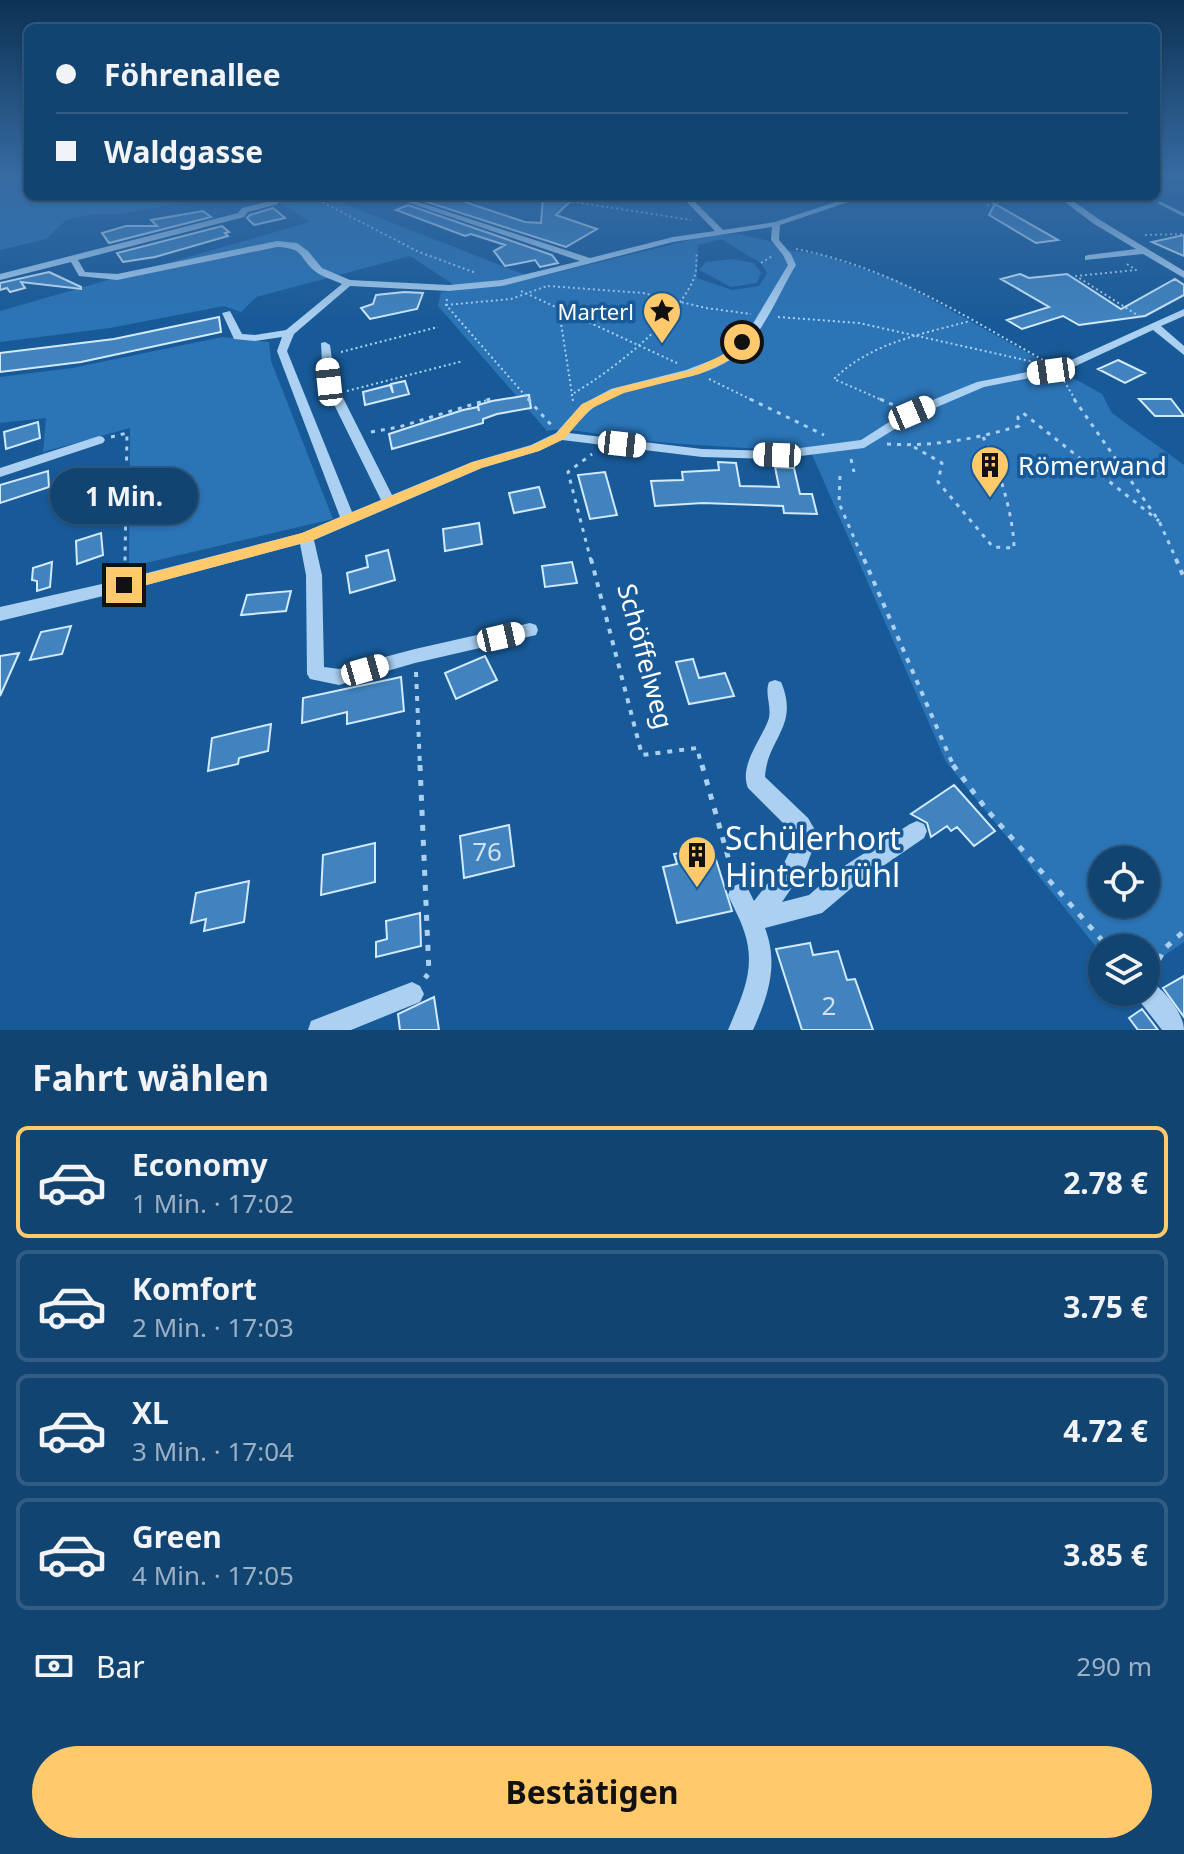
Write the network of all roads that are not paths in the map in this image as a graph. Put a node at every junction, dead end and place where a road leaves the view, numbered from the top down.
1 (202, 225) edge
2 (481, 225) edge
3 (713, 225) edge
4 (771, 225) edge
5 (776, 225) edge
6 (1104, 225) edge
7 (720, 231) junction
8 (740, 231) junction
9 (779, 245) junction
10 (1143, 251) junction
11 (73, 258) junction
12 (1088, 258) dead end
13 (590, 261) junction
14 (1184, 275) edge
15 (0, 277) edge
16 (348, 283) junction
17 (1184, 312) edge
18 (227, 313) dead end
19 (1155, 326) junction
20 (289, 333) junction
21 (325, 350) road end
22 (1184, 352) edge
23 (560, 436) junction
24 (99, 440) road end
25 (0, 473) edge
26 (389, 503) junction
27 (348, 520) junction
28 (306, 537) junction
29 (0, 614) edge
30 (530, 630) dead end
31 (775, 688) dead end
32 (917, 831) dead end
33 (737, 890) road end
34 (752, 920) junction
35 (412, 994) dead end
36 (1158, 1006) edge
37 (320, 1030) edge
38 (740, 1030) edge
39 (1177, 1030) edge

1 - 11 street
2 - 13 street
3 - 7 street
4 - 8 street
5 - 9 street
6 - 10 street
7 - 8 street
7 - 13 street
8 - 9 street
9 - 23 street
10 - 12 street
10 - 14 street
11 - 15 street
11 - 16 street
13 - 16 street
16 - 20 street
17 - 19 street
18 - 20 street
19 - 22 street
19 - 23 street
20 - 27 street
21 - 26 street
23 - 26 street
24 - 25 street
26 - 27 street
27 - 28 street
28 - 29 street
28 - 30 street
31 - 34 street
32 - 34 street
33 - 34 street
34 - 38 street
35 - 37 street
36 - 39 street

